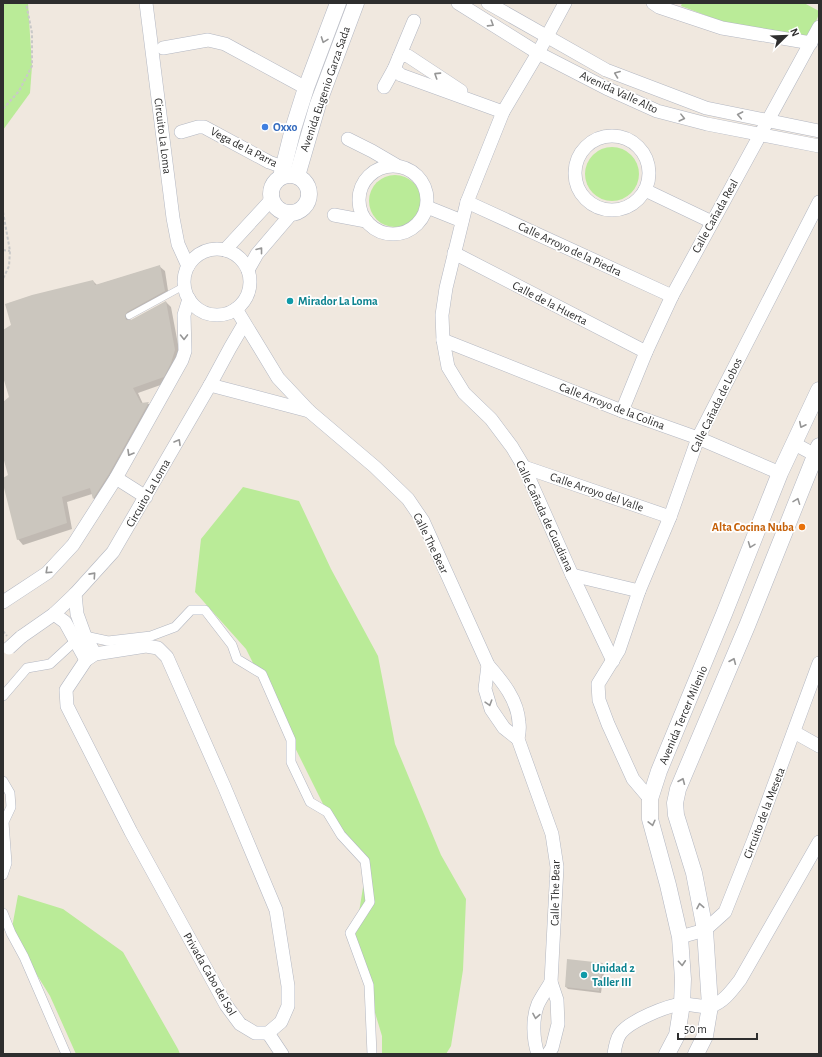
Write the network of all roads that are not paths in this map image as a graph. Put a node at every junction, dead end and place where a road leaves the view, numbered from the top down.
1 (146, 3) edge
2 (356, 3) edge
3 (458, 3) edge
4 (488, 3) edge
5 (565, 3) edge
6 (334, 4) edge
7 (658, 4) edge
8 (414, 21) dead end
9 (819, 27) edge
10 (546, 37) junction
11 (811, 44) junction
12 (163, 48) dead end
13 (538, 53) junction
14 (396, 63) junction
15 (322, 68) junction
16 (384, 87) dead end
17 (306, 88) junction
18 (481, 103) junction
19 (503, 112) junction
20 (769, 120) junction
21 (819, 131) edge
22 (181, 132) dead end
23 (760, 135) junction
24 (348, 140) dead end
25 (819, 146) edge
26 (396, 165) junction
27 (282, 172) junction
28 (297, 176) junction
29 (645, 190) junction
30 (272, 200) junction
31 (467, 202) junction
32 (819, 202) edge
33 (427, 208) junction
34 (292, 214) junction
35 (334, 215) dead end
36 (462, 221) junction
37 (366, 222) junction
38 (712, 222) junction
39 (225, 250) junction
40 (454, 253) junction
41 (188, 266) junction
42 (248, 270) junction
43 (184, 286) junction
44 (672, 296) junction
45 (189, 299) junction
46 (236, 309) junction
47 (129, 316) dead end
48 (244, 324) junction
49 (443, 340) junction
50 (646, 352) junction
51 (210, 385) junction
52 (819, 390) edge
53 (309, 411) junction
54 (622, 411) junction
55 (698, 438) junction
56 (793, 443) junction
57 (818, 452) edge
58 (524, 467) junction
59 (780, 473) junction
60 (116, 478) junction
61 (146, 497) junction
62 (670, 517) junction
63 (572, 574) junction
64 (639, 591) junction
65 (75, 594) junction
66 (3, 602) edge
67 (54, 614) junction
68 (724, 614) junction
69 (748, 626) junction
70 (80, 639) junction
71 (6, 651) edge
72 (91, 657) junction
73 (613, 661) junction
74 (819, 663) edge
75 (488, 665) junction
76 (3, 696) edge
77 (794, 732) junction
78 (518, 739) junction
79 (819, 746) edge
80 (3, 780) edge
81 (650, 799) junction
82 (819, 842) edge
83 (3, 875) edge
84 (3, 913) edge
85 (705, 930) junction
86 (680, 937) junction
87 (551, 982) junction
88 (682, 1004) junction
89 (710, 1006) junction
90 (268, 1034) junction
91 (66, 1054) edge
92 (282, 1054) edge
93 (372, 1054) edge
94 (538, 1054) edge
95 (548, 1054) edge
96 (614, 1054) edge
97 (667, 1054) edge
98 (696, 1054) edge

1 - 41 street, Circuito La Loma
2 - 15 street, Avenida Eugenio Garza Sada
3 -> 13 street, Avenida Valle Alto
4 - 10 street, Avenida Valle Alto
5 - 10 street, Calle Cañada de Guadiana
6 -> 15 street, Avenida Eugenio Garza Sada
7 - 11 street
8 - 14 street
9 - 11 street, Calle Cañada Real
10 - 13 street, Calle Cañada de Guadiana
20 -> 10 street, Avenida Valle Alto
11 - 20 street, Calle Cañada Real
12 - 17 street
13 - 19 street, Calle Cañada de Guadiana
13 -> 23 street, Avenida Valle Alto
14 - 16 street
14 - 18 street
18 -> 14 street
15 - 17 street, Avenida Eugenio Garza Sada
15 - 28 street, Avenida Eugenio Garza Sada
17 - 27 street, Avenida Eugenio Garza Sada
18 - 19 street
19 - 31 street, Calle Cañada de Guadiana
20 - 21 street, Avenida Valle Alto
20 - 23 street, Calle Cañada Real
22 - 27 street, Vega de la Parra
23 - 25 street, Avenida Valle Alto
23 - 38 street, Calle Cañada Real
24 - 26 street
26 - 33 street
26 - 37 street
27 - 28 street
27 - 30 street
28 - 34 street
29 - 29 street
29 - 38 street
30 - 34 street
30 - 39 street
31 - 36 street, Calle Cañada de Guadiana
31 - 44 street, Calle Arroyo de la Piedra
32 - 55 street, Calle Cañada de Lobos
33 - 36 street
33 - 37 street
42 -> 34 street
35 - 37 street
36 - 40 street, Calle Cañada de Guadiana
38 - 44 street, Calle Cañada Real
39 - 41 street
39 - 42 street
40 - 49 street, Calle Cañada de Guadiana
40 - 50 street, Calle de la Huerta
41 - 43 street
42 - 46 street
43 - 45 street
43 - 47 lane
44 - 50 street, Calle Cañada Real
45 - 46 street
45 -> 60 street
46 - 48 street, Calle The Bear
48 - 51 street, Circuito La Loma
48 - 53 street, Calle The Bear
49 - 54 street, Calle Arroyo de la Colina
49 - 58 street, Calle Cañada de Guadiana
50 - 54 street, Calle Cañada Real
51 - 53 street, Calle The Bear
61 -> 51 street, Circuito La Loma
52 -> 56 street, Avenida Tercer Milenio
53 - 75 street, Calle The Bear
54 - 55 street, Calle Arroyo de la Colina
55 - 59 street, Calle Arroyo de la Colina
55 - 62 street, Calle Cañada de Lobos
56 - 57 street
56 - 59 street, Avenida Tercer Milenio
69 -> 57 street, Avenida Tercer Milenio
58 - 62 street, Calle Arroyo del Valle
58 - 63 street, Calle Cañada de Guadiana
59 -> 68 street, Avenida Tercer Milenio
60 - 61 street
60 -> 66 street
65 -> 61 street, Circuito La Loma
62 - 64 street, Calle Cañada de Lobos
63 - 64 street
63 - 73 street, Calle Cañada de Guadiana
64 - 73 street, Calle Cañada de Lobos
65 - 67 street, Circuito La Loma
65 - 70 street
67 - 70 street
67 - 71 street, Circuito La Loma, bridge
68 - 69 street
68 - 81 street, Avenida Tercer Milenio
85 -> 69 street, Avenida Tercer Milenio
70 - 72 street
70 - 76 street
70 - 93 street
72 - 90 street, Privada Cabo del Sol
72 - 90 street
73 - 81 street
74 - 77 street, Circuito de la Meseta
75 - 78 street, Calle The Bear
75 -> 78 street
77 - 79 street
77 - 85 street, Circuito de la Meseta
78 - 87 street, Calle The Bear
80 - 83 street
81 -> 86 street, Avenida Tercer Milenio
82 - 89 street
84 - 91 street
85 - 86 street, Circuito de la Meseta
85 - 89 street, Avenida Tercer Milenio
86 -> 88 street, Avenida Tercer Milenio
87 -> 94 street, Calle The Bear
87 - 95 street, Calle The Bear
88 - 89 street
88 - 96 street
88 - 97 street, Avenida Tercer Milenio
89 - 98 street, Avenida Tercer Milenio
90 - 92 street

